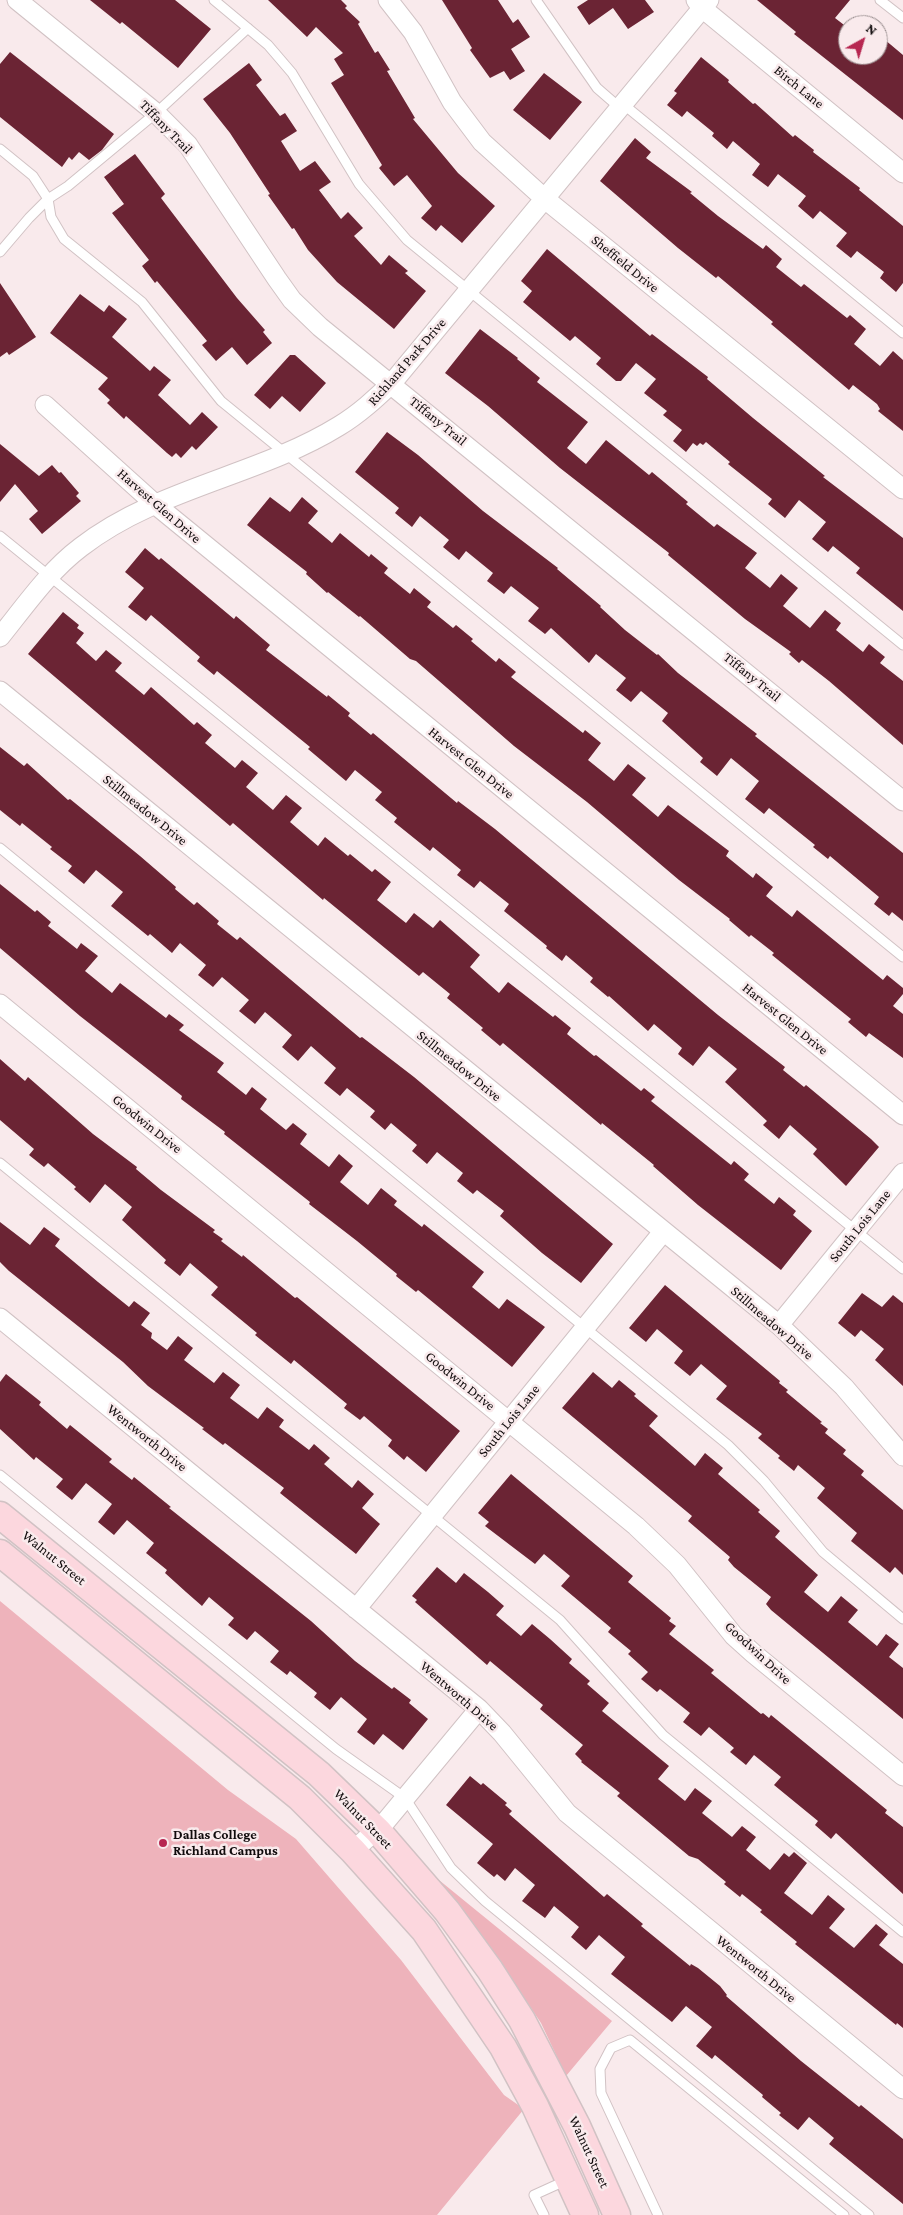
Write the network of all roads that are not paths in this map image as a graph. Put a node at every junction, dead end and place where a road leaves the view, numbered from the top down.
1 (17, 0) edge
2 (214, 0) edge
3 (388, 0) edge
4 (536, 0) edge
5 (880, 0) edge
6 (702, 3) edge
7 (903, 18) edge
8 (248, 28) junction
9 (621, 106) junction
10 (156, 113) junction
11 (0, 149) edge
12 (903, 173) edge
13 (48, 199) junction
14 (545, 199) junction
15 (0, 252) edge
16 (468, 290) junction
17 (903, 332) edge
18 (392, 383) junction
19 (45, 405) dead end
20 (283, 454) junction
21 (903, 489) edge
22 (156, 505) junction
23 (0, 536) edge
24 (49, 576) junction
25 (0, 637) edge
26 (903, 645) edge
27 (0, 691) edge
28 (903, 801) edge
29 (0, 848) edge
30 (903, 956) edge
31 (0, 1004) edge
32 (903, 1115) edge
33 (0, 1163) edge
34 (903, 1173) edge
35 (856, 1231) junction
36 (663, 1232) junction
37 (903, 1269) edge
38 (0, 1318) edge
39 (779, 1325) junction
40 (586, 1327) junction
41 (509, 1421) junction
42 (903, 1456) edge
43 (0, 1475) edge
44 (0, 1515) edge
45 (432, 1516) junction
46 (0, 1553) edge
47 (356, 1609) junction
48 (903, 1619) edge
49 (479, 1709) junction
50 (903, 1776) edge
51 (405, 1798) junction
52 (378, 1831) junction
53 (353, 1851) junction
54 (903, 1932) edge
55 (903, 2089) edge
56 (570, 2179) junction
57 (544, 2215) edge
58 (585, 2215) edge
59 (602, 2215) edge
60 (617, 2215) edge
61 (658, 2215) edge
62 (844, 2215) edge
63 (869, 2215) edge

1 - 10 street, Tiffany Trail
2 - 8 lane
3 - 14 street, Sheffield Drive
4 - 9 lane
5 - 7 lane
6 - 9 street, Richland Park Drive
6 - 12 street, Birch Lane
8 - 10 lane
8 - 16 lane
9 - 14 street, Richland Park Drive
9 - 17 lane
10 - 13 lane
10 - 18 street, Tiffany Trail
11 - 13 lane
13 - 15 lane
13 - 20 lane
14 - 16 street, Richland Park Drive
14 - 21 street, Sheffield Drive
16 - 18 street, Richland Park Drive
16 - 26 lane
18 - 20 street, Richland Park Drive
18 - 28 street, Tiffany Trail
19 - 22 street, Harvest Glen Drive
20 - 22 street, Richland Park Drive
20 - 30 lane
22 - 24 street, Richland Park Drive
22 - 32 street, Harvest Glen Drive
23 - 24 lane
24 - 25 street, Richland Park Drive
24 - 35 lane
27 - 36 street, Stillmeadow Drive
29 - 40 lane
31 - 41 street, Goodwin Drive
33 - 45 lane
34 - 35 street, South Lois Lane
35 - 37 lane
35 - 39 street, South Lois Lane
36 - 39 street, Stillmeadow Drive
36 - 40 street, South Lois Lane
38 - 47 street, Wentworth Drive
39 - 42 street, Stillmeadow Drive
40 - 41 street, South Lois Lane
40 - 48 lane
41 - 45 street, South Lois Lane
41 - 50 street, Goodwin Drive
43 - 51 lane
44 - 52 main road, Walnut Street
45 - 47 street, South Lois Lane
45 - 54 lane
46 - 53 main road, Walnut Street
47 - 49 street, Wentworth Drive
49 - 51 street
49 - 55 street, Wentworth Drive
51 - 52 street
51 - 63 lane
52 - 53 street
52 - 60 main road, Walnut Street
53 - 56 main road, Walnut Street
56 - 57 lane
56 - 58 main road, Walnut Street
56 - 59 main road
61 - 62 lane

